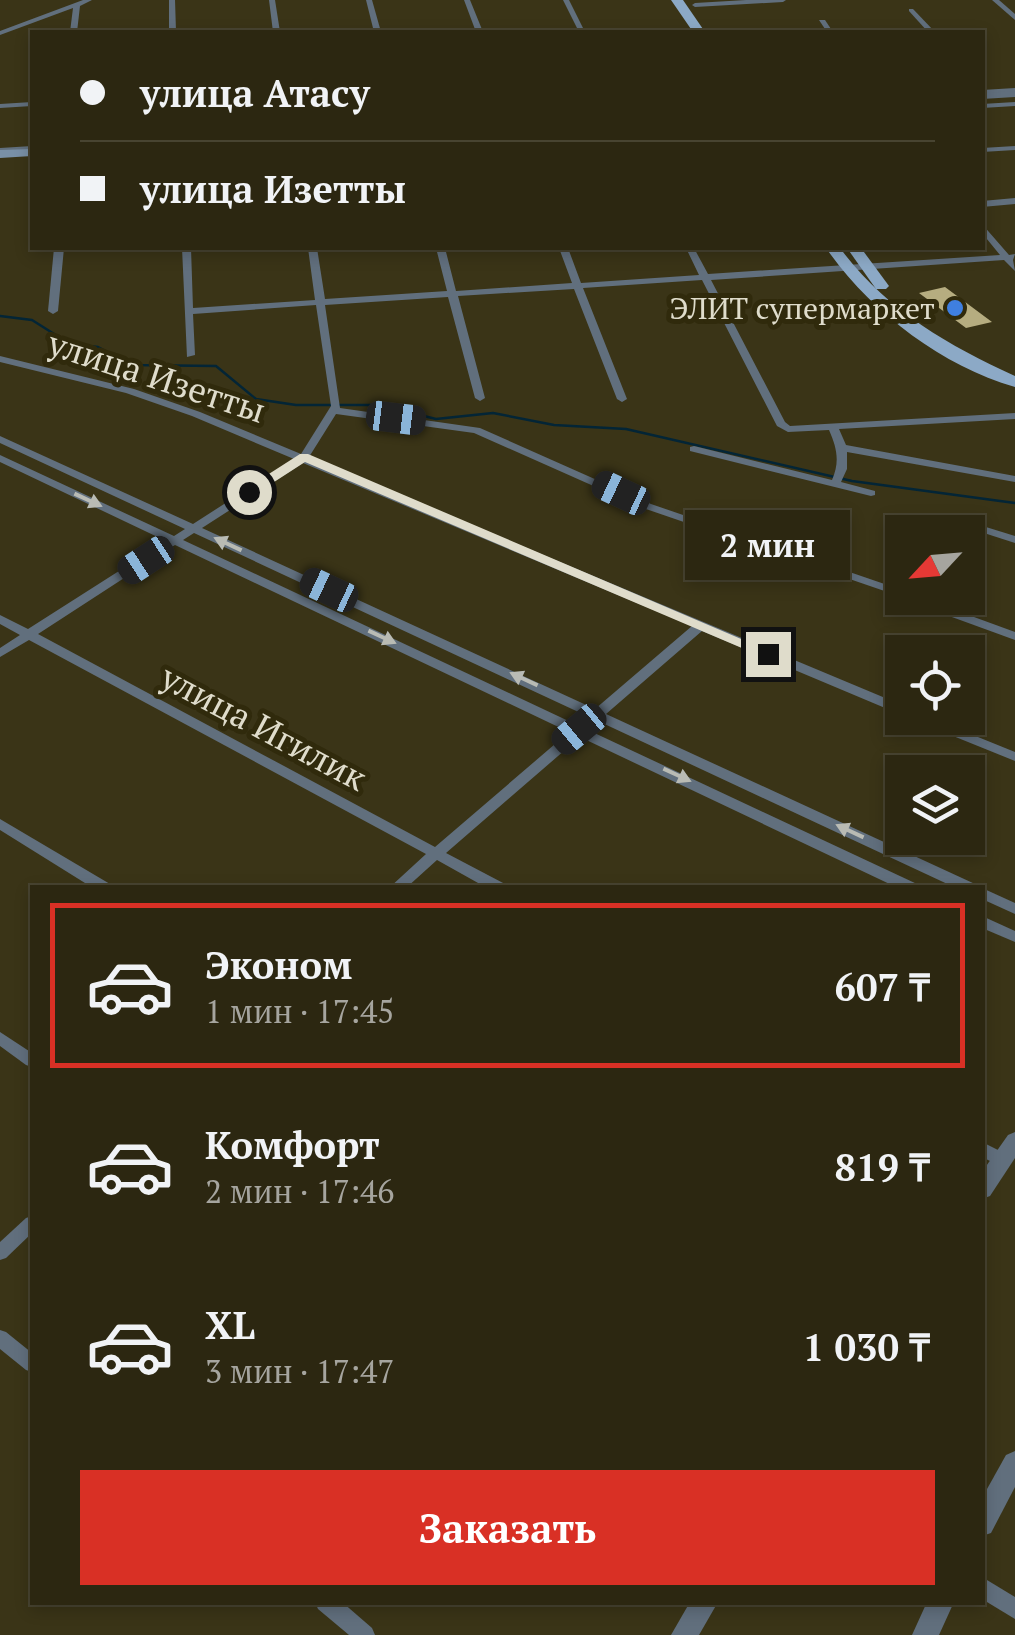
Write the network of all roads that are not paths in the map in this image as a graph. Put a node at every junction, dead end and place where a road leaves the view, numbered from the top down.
1 (89, 0) edge
2 (172, 0) edge
3 (272, 0) edge
4 (369, 0) edge
5 (467, 0) edge
6 (566, 0) edge
7 (676, 0) edge
8 (783, 0) edge
9 (995, 0) edge
10 (694, 3) edge
11 (77, 4) junction
12 (912, 10) dead end
13 (1015, 18) edge
14 (822, 22) dead end
15 (74, 30) edge
16 (173, 30) edge
17 (277, 30) edge
18 (377, 30) edge
19 (479, 30) edge
20 (581, 30) edge
21 (705, 30) edge
22 (828, 30) edge
23 (930, 30) edge
24 (0, 32) edge
25 (985, 96) edge
26 (1015, 97) edge
27 (30, 104) edge
28 (0, 106) edge
29 (1015, 148) edge
30 (985, 150) edge
31 (30, 153) edge
32 (0, 155) edge
33 (1015, 201) edge
34 (985, 204) edge
35 (985, 230) edge
36 (59, 250) edge
37 (186, 250) edge
38 (312, 250) edge
39 (441, 250) edge
40 (565, 250) edge
41 (691, 250) edge
42 (834, 250) edge
43 (855, 250) edge
44 (1011, 257) edge
45 (867, 268) junction
46 (1015, 268) edge
47 (846, 269) junction
48 (704, 276) junction
49 (577, 284) junction
50 (452, 293) junction
51 (320, 302) junction
52 (53, 311) dead end
53 (188, 311) junction
54 (190, 355) dead end
55 (0, 360) edge
56 (1015, 368) edge
57 (1015, 382) edge
58 (480, 398) dead end
59 (622, 399) dead end
60 (334, 408) junction
61 (1015, 416) edge
62 (834, 428) junction
63 (0, 439) edge
64 (694, 448) dead end
65 (844, 448) junction
66 (304, 457) junction
67 (0, 458) edge
68 (1015, 479) edge
69 (835, 484) junction
70 (871, 493) dead end
71 (194, 528) junction
72 (985, 530) edge
73 (175, 540) junction
74 (1015, 540) edge
75 (885, 588) edge
76 (958, 615) edge
77 (0, 619) edge
78 (701, 625) junction
79 (29, 634) junction
80 (1015, 636) edge
81 (0, 653) edge
82 (885, 703) edge
83 (598, 713) junction
84 (579, 729) junction
85 (961, 735) edge
86 (1015, 757) edge
87 (0, 824) edge
88 (434, 852) junction
89 (100, 885) edge
90 (399, 885) edge
91 (494, 885) edge
92 (906, 885) edge
93 (964, 885) edge
94 (985, 894) edge
95 (1015, 908) edge
96 (985, 922) edge
97 (1015, 937) edge
98 (0, 1038) edge
99 (30, 1060) edge
100 (1000, 1150) edge
101 (985, 1183) edge
102 (30, 1226) edge
103 (0, 1254) edge
104 (0, 1338) edge
105 (30, 1362) edge
106 (1015, 1463) edge
107 (985, 1518) edge
108 (985, 1589) edge
109 (330, 1605) edge
110 (704, 1605) edge
111 (939, 1605) edge
112 (1015, 1609) edge
113 (365, 1635) edge
114 (684, 1635) edge
115 (924, 1635) edge

1 - 11 street
2 - 16 street
3 - 17 street
4 - 18 street
5 - 19 street
6 - 20 street
7 - 21 main road
8 - 10 street
9 - 13 street
10 - 21 main road
11 - 15 street
11 - 24 street
12 - 23 street
14 - 22 street
25 - 26 street
27 - 28 street
29 - 30 street
31 - 32 main road
33 - 34 street
35 - 44 street
36 - 52 street
37 - 53 street
38 - 51 street
39 - 50 street
40 - 49 street
41 - 48 street
42 - 47 main road
43 - 45 main road
44 - 45 street
44 - 46 street
45 - 47 street
45 - 56 main road
47 - 48 street
47 - 57 main road
48 - 49 street
48 - 62 street
49 - 50 street
49 - 59 street
50 - 51 street
50 - 58 street
51 - 53 street
51 - 60 street
53 - 54 street
55 - 66 street, улица Изетты
60 - 66 street
60 - 75 street
61 - 62 street
62 - 65 street
63 - 71 street
64 - 69 street
65 - 68 street
65 - 69 street
66 - 71 street
66 - 78 street, улица Изетты
67 -> 73 street
69 - 70 street
71 - 73 street
83 -> 71 street
72 - 74 street
73 - 79 street
73 -> 84 street
76 - 80 street
77 - 79 street, улица Игилик
78 - 82 street, улица Изетты
78 - 83 street
79 - 81 street
79 - 88 street, улица Игилик
83 - 84 street
93 -> 83 street
84 - 88 street
84 -> 92 street
85 - 86 street
87 - 89 street
88 - 90 street
88 - 91 street, улица Игилик
94 - 95 street
96 - 97 street
98 - 99 street
100 - 101 street
102 - 103 street
104 - 105 street
106 - 107 street
108 - 112 street
109 - 113 street
110 - 114 street
111 - 115 street

